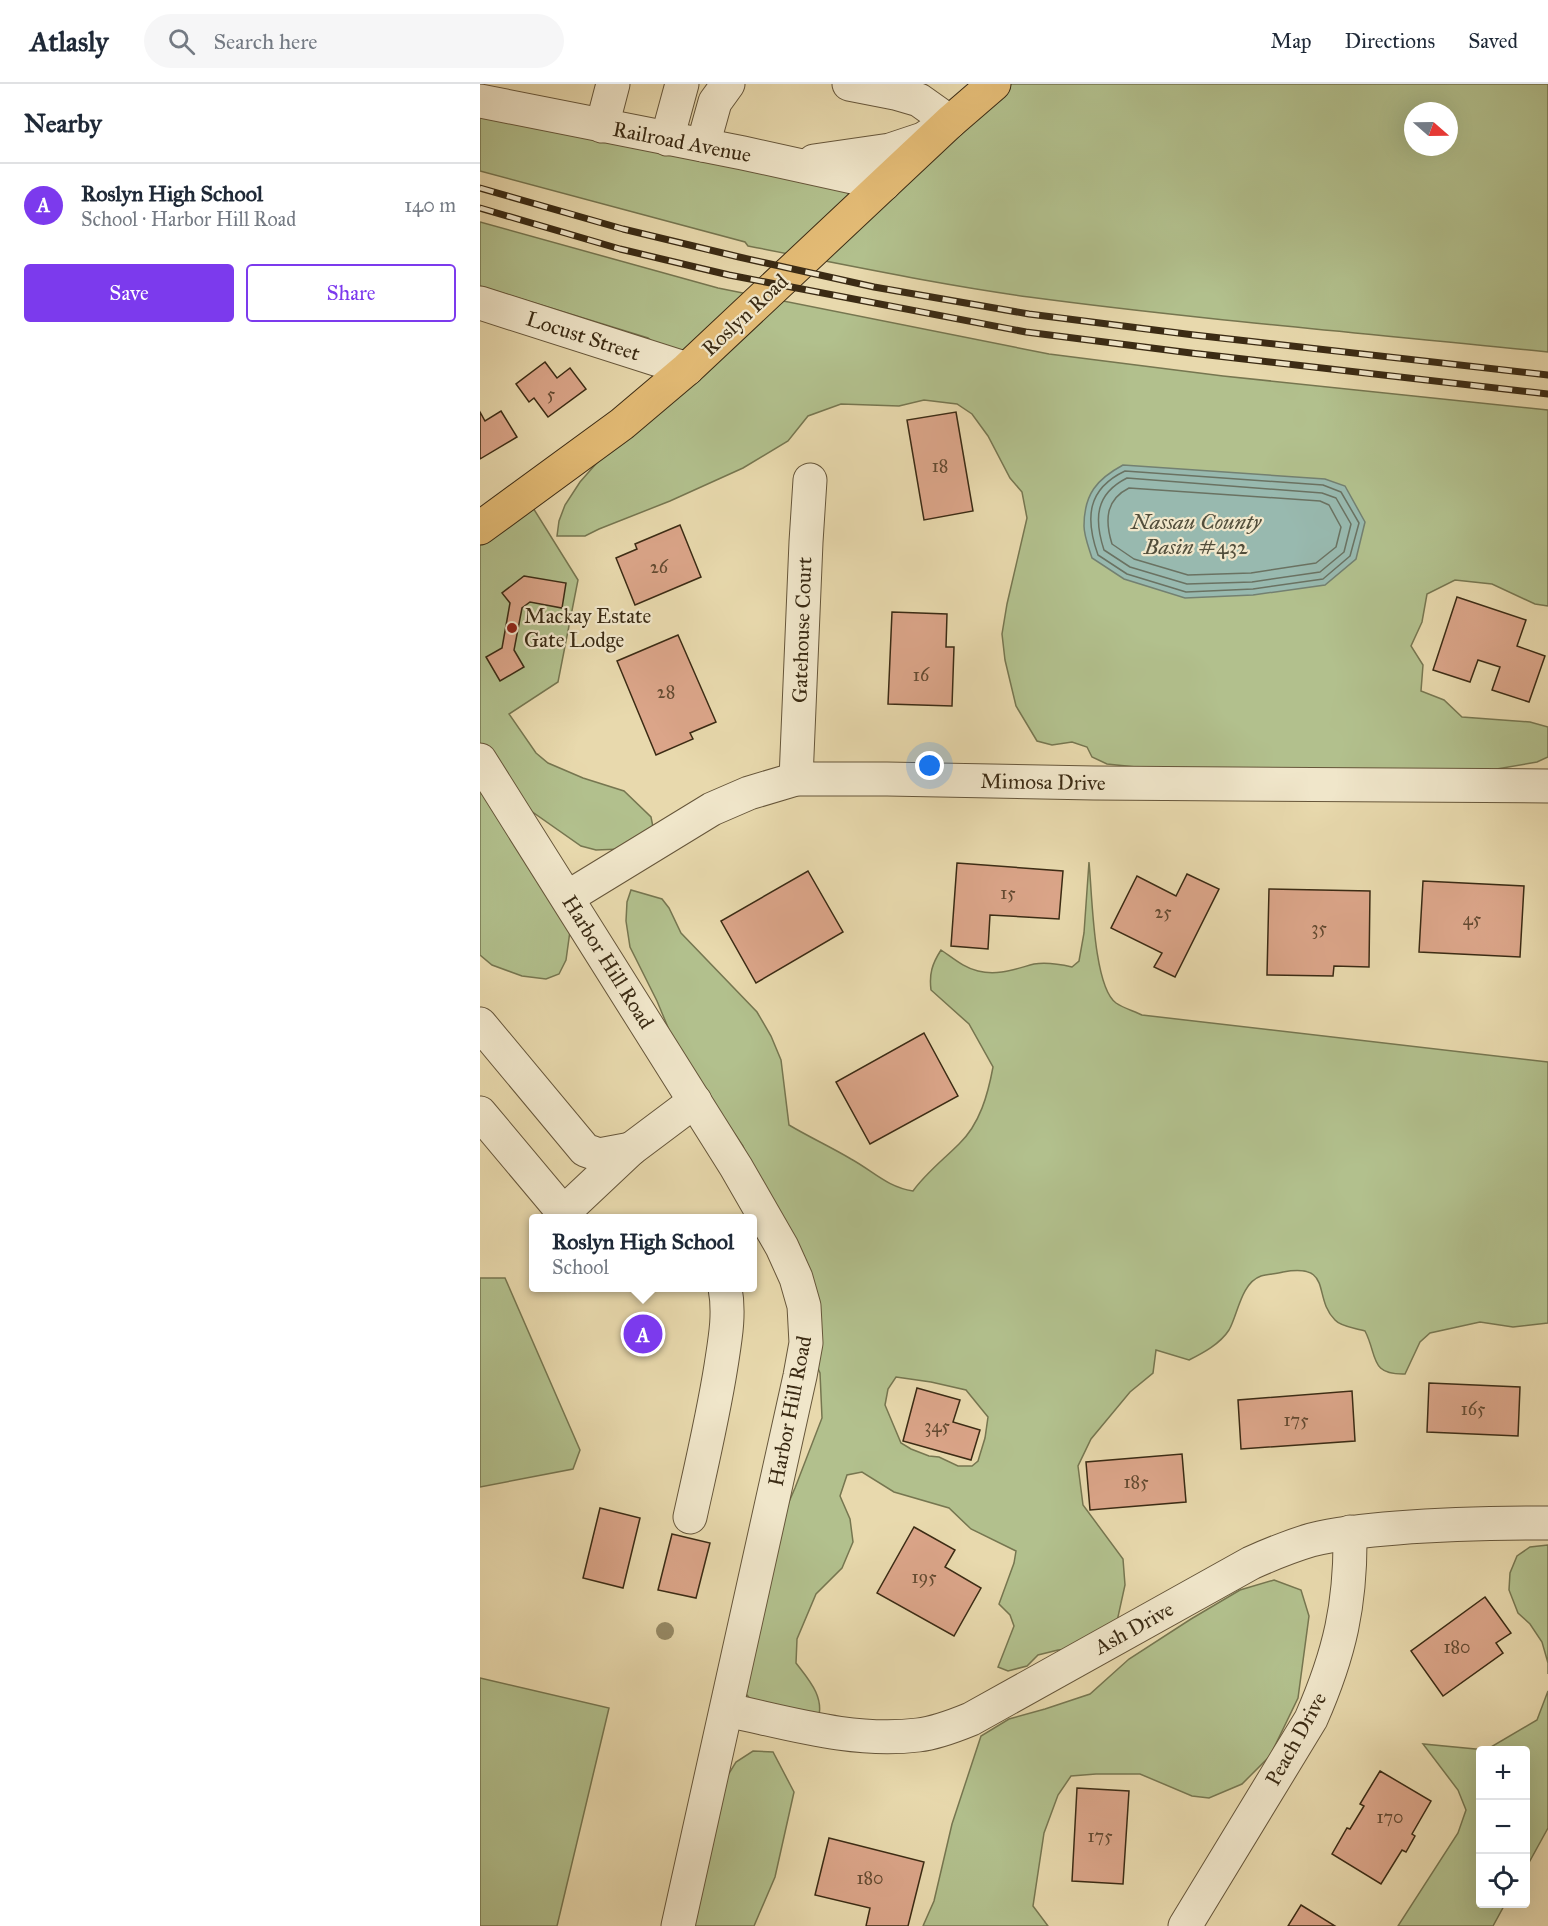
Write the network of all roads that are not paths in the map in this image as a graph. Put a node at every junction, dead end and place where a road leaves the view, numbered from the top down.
1 (614, 84) edge
2 (682, 84) edge
3 (728, 84) edge
4 (849, 84) edge
5 (994, 84) edge
6 (516, 96) edge
7 (480, 101) edge
8 (950, 122) junction
9 (602, 126) junction
10 (667, 139) junction
11 (703, 145) junction
12 (795, 164) junction
13 (884, 184) junction
14 (480, 303) edge
15 (687, 369) junction
16 (810, 480) dead end
17 (480, 528) edge
18 (480, 760) edge
19 (796, 779) junction
20 (1548, 786) edge
21 (568, 897) junction
22 (480, 1024) edge
23 (695, 1101) junction
24 (480, 1113) edge
25 (631, 1149) junction
26 (751, 1213) edge
27 (563, 1214) edge
28 (567, 1214) edge
29 (757, 1220) edge
30 (725, 1292) edge
31 (690, 1516) dead end
32 (1548, 1523) edge
33 (1350, 1532) junction
34 (727, 1710) junction
35 (678, 1926) edge
36 (1185, 1926) edge

1 - 9 street
2 - 10 street
3 - 11 street
4 - 8 street
5 - 8 main road, Roslyn Road
6 - 7 street, Railroad Avenue
6 - 9 street, Railroad Avenue
8 - 12 street
8 - 13 main road, Roslyn Road
9 - 10 street, Railroad Avenue
10 - 11 street, Railroad Avenue
11 - 12 street, Railroad Avenue
12 - 13 street, Railroad Avenue
13 - 15 main road, Roslyn Road
14 - 15 street, Locust Street
15 - 17 main road, Roslyn Road
16 - 19 street, Gatehouse Court
18 - 21 street, Harbor Hill Road
19 - 20 street, Mimosa Drive
19 - 21 street, Mimosa Drive
21 - 23 street, Harbor Hill Road
22 - 25 street
23 - 25 street
23 - 26 street, Harbor Hill Road
24 - 27 street
25 - 28 street
29 - 34 street, Harbor Hill Road
30 - 31 street
32 - 33 street, Ash Drive
33 - 34 street, Ash Drive
33 - 36 street, Peach Drive
34 - 35 street, Harbor Hill Road

